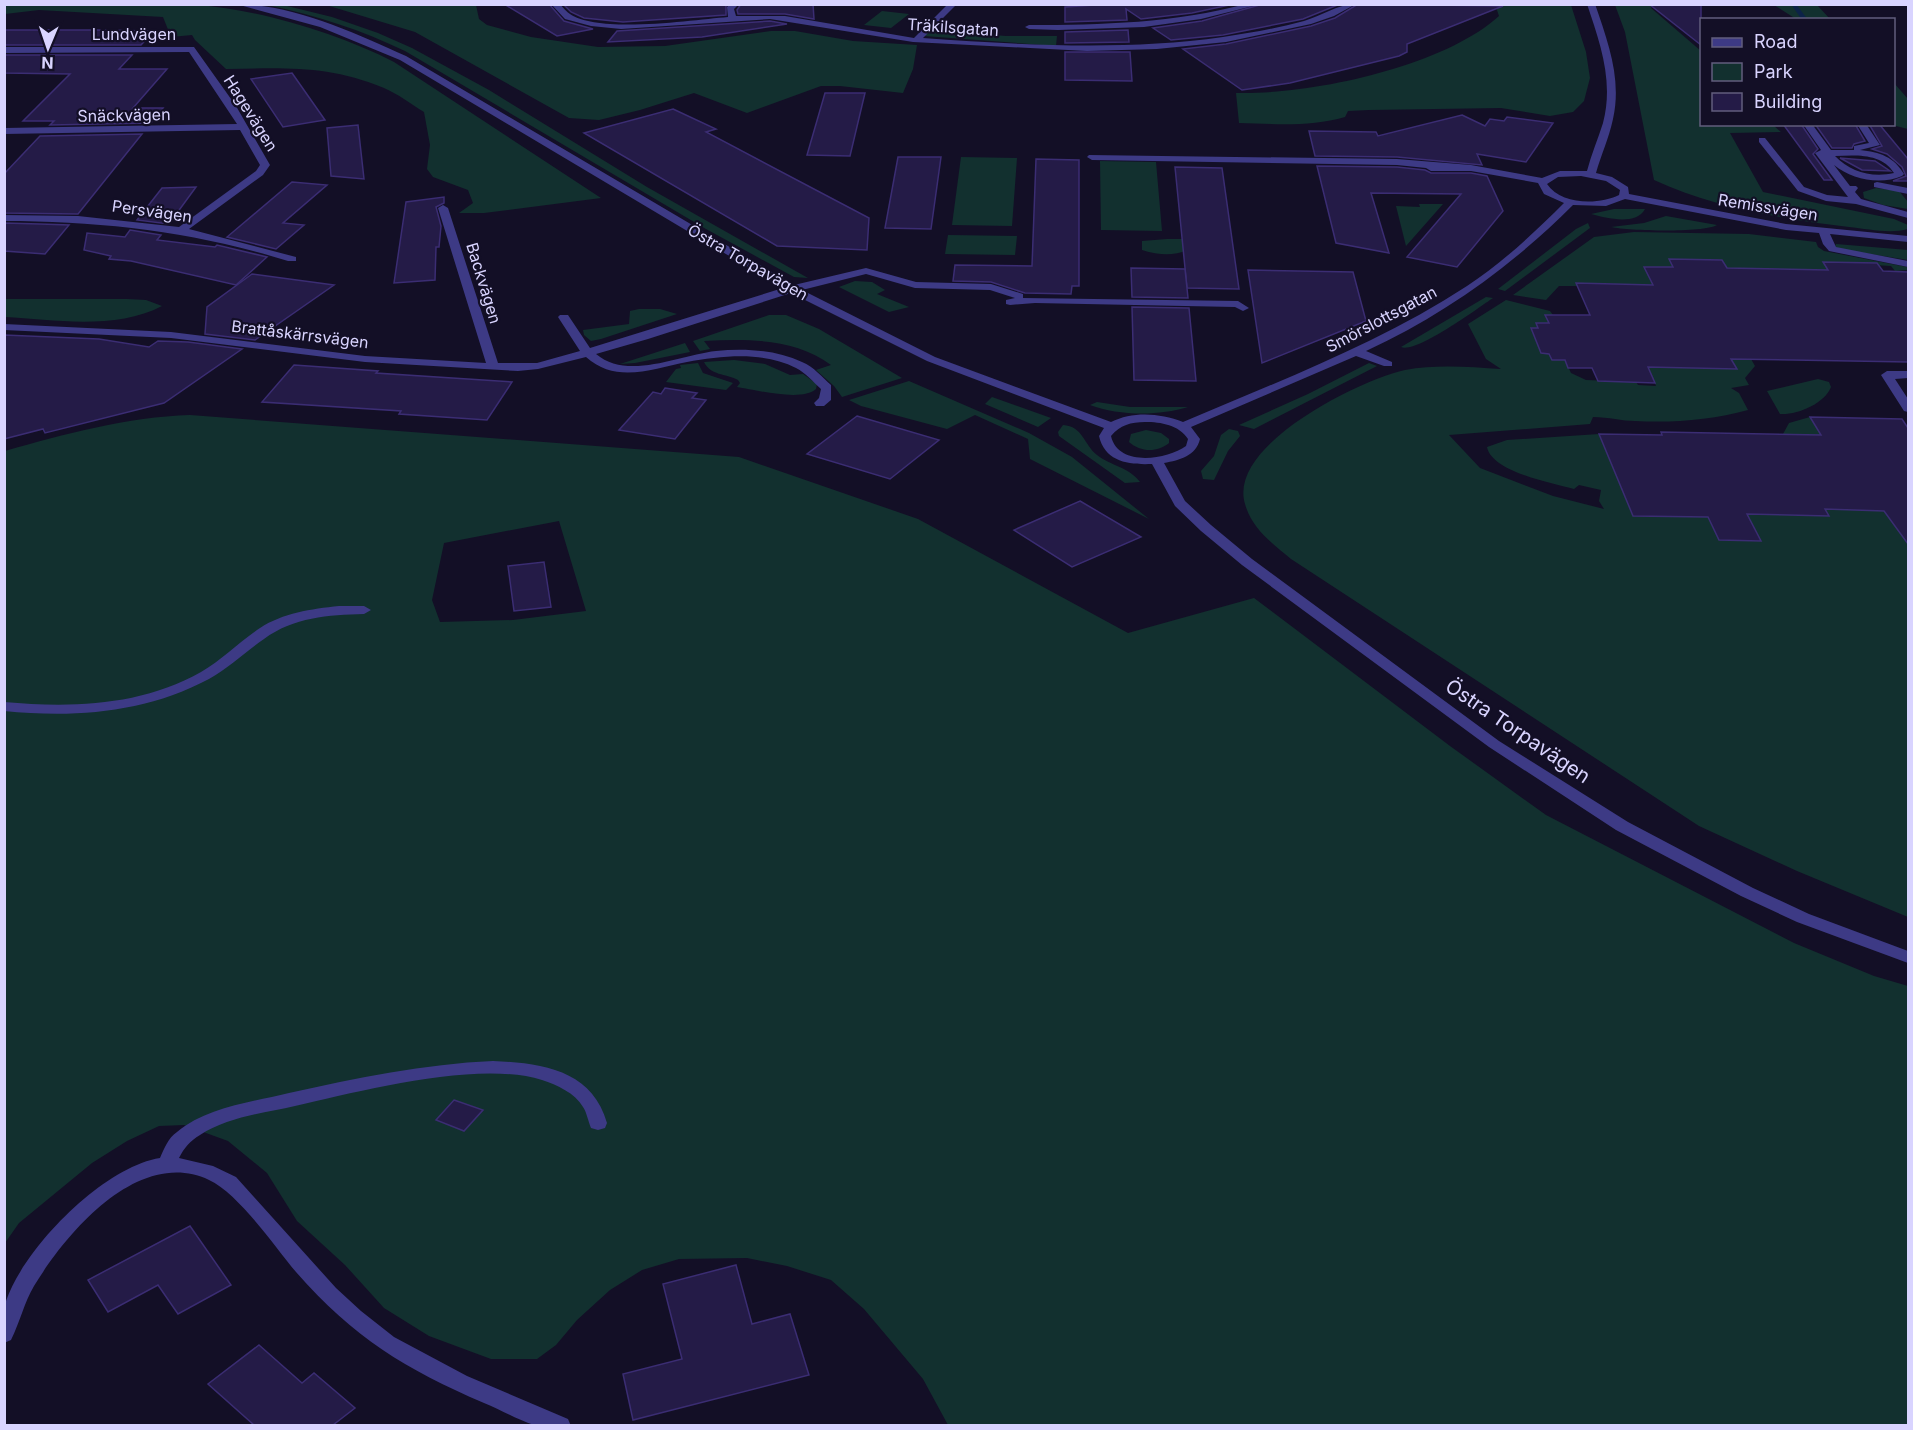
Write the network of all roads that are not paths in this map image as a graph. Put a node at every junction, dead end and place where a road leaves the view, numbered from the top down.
1 (240, 4) edge
2 (555, 4) edge
3 (735, 4) edge
4 (953, 4) edge
5 (1257, 4) edge
6 (1352, 4) edge
7 (1591, 4) edge
8 (732, 18) junction
9 (1029, 27) dead end
10 (916, 40) junction
11 (191, 49) joint
12 (4, 50) edge
13 (1808, 126) edge
14 (1862, 126) edge
15 (244, 127) junction
16 (4, 131) edge
17 (1762, 140) dead end
18 (1820, 153) junction
19 (1829, 153) edge
20 (1829, 153) edge
21 (1829, 153) edge
22 (1829, 153) edge
23 (1092, 157) dead end
24 (1440, 166) junction
25 (1409, 173) dead end
26 (1591, 174) junction
27 (1544, 181) junction
28 (1900, 181) dead end
29 (1908, 190) edge
30 (1624, 196) junction
31 (1855, 198) junction
32 (1571, 202) junction
33 (443, 208) dead end
34 (1908, 215) edge
35 (4, 218) edge
36 (183, 229) junction
37 (1824, 232) junction
38 (1908, 239) edge
39 (291, 259) dead end
40 (1908, 264) edge
41 (931, 286) junction
42 (792, 289) junction
43 (1019, 296) dead end
44 (1243, 308) dead end
45 (564, 317) dead end
46 (4, 327) edge
47 (589, 352) junction
48 (1357, 352) junction
49 (1388, 364) dead end
50 (493, 366) junction
51 (1908, 375) edge
52 (820, 403) dead end
53 (1908, 408) edge
54 (1183, 426) junction
55 (1112, 427) junction
56 (1157, 461) junction
57 (364, 610) dead end
58 (4, 706) edge
59 (1908, 957) edge
60 (598, 1123) dead end
61 (167, 1164) junction
62 (4, 1334) edge
63 (560, 1425) edge

1 - 42 street, Östra Torpavägen
2 - 8 street, Träkilsgatan
3 - 8 street
4 - 10 street
5 - 9 street
6 - 10 street, Träkilsgatan
7 - 26 street
8 - 10 street, Träkilsgatan
11 - 12 street, Lundvägen
11 - 15 street, Hagevägen
13 - 22 street
14 - 18 street
15 - 16 street, Snäckvägen
15 - 36 street, Hagevägen
17 - 31 street
18 - 19 street
18 - 31 street
20 - 21 street
23 - 24 street
24 - 25 street
24 - 27 street
26 - 27 street
26 - 30 street
27 - 32 street
28 - 29 street
29 - 31 street
30 - 32 street
30 - 37 street, Remissvägen
31 - 34 street
32 - 48 street, Smörslottsgatan
33 - 50 street, Backvägen
35 - 36 street, Persvägen
36 - 39 street, Persvägen
37 - 38 street, Remissvägen
37 - 40 street
41 - 42 street
41 - 43 street
41 - 44 street
42 - 47 street, Brattåskärrsvägen
42 - 55 street, Östra Torpavägen
45 - 47 street
46 - 50 street, Brattåskärrsvägen
47 - 50 street, Brattåskärrsvägen
47 - 52 street
48 - 49 street
48 - 54 street, Smörslottsgatan
51 - 53 street
54 - 55 street
54 - 56 street
55 - 56 street
56 - 59 street, Östra Torpavägen
57 - 58 street
60 - 61 street
61 - 62 street
61 - 63 street

